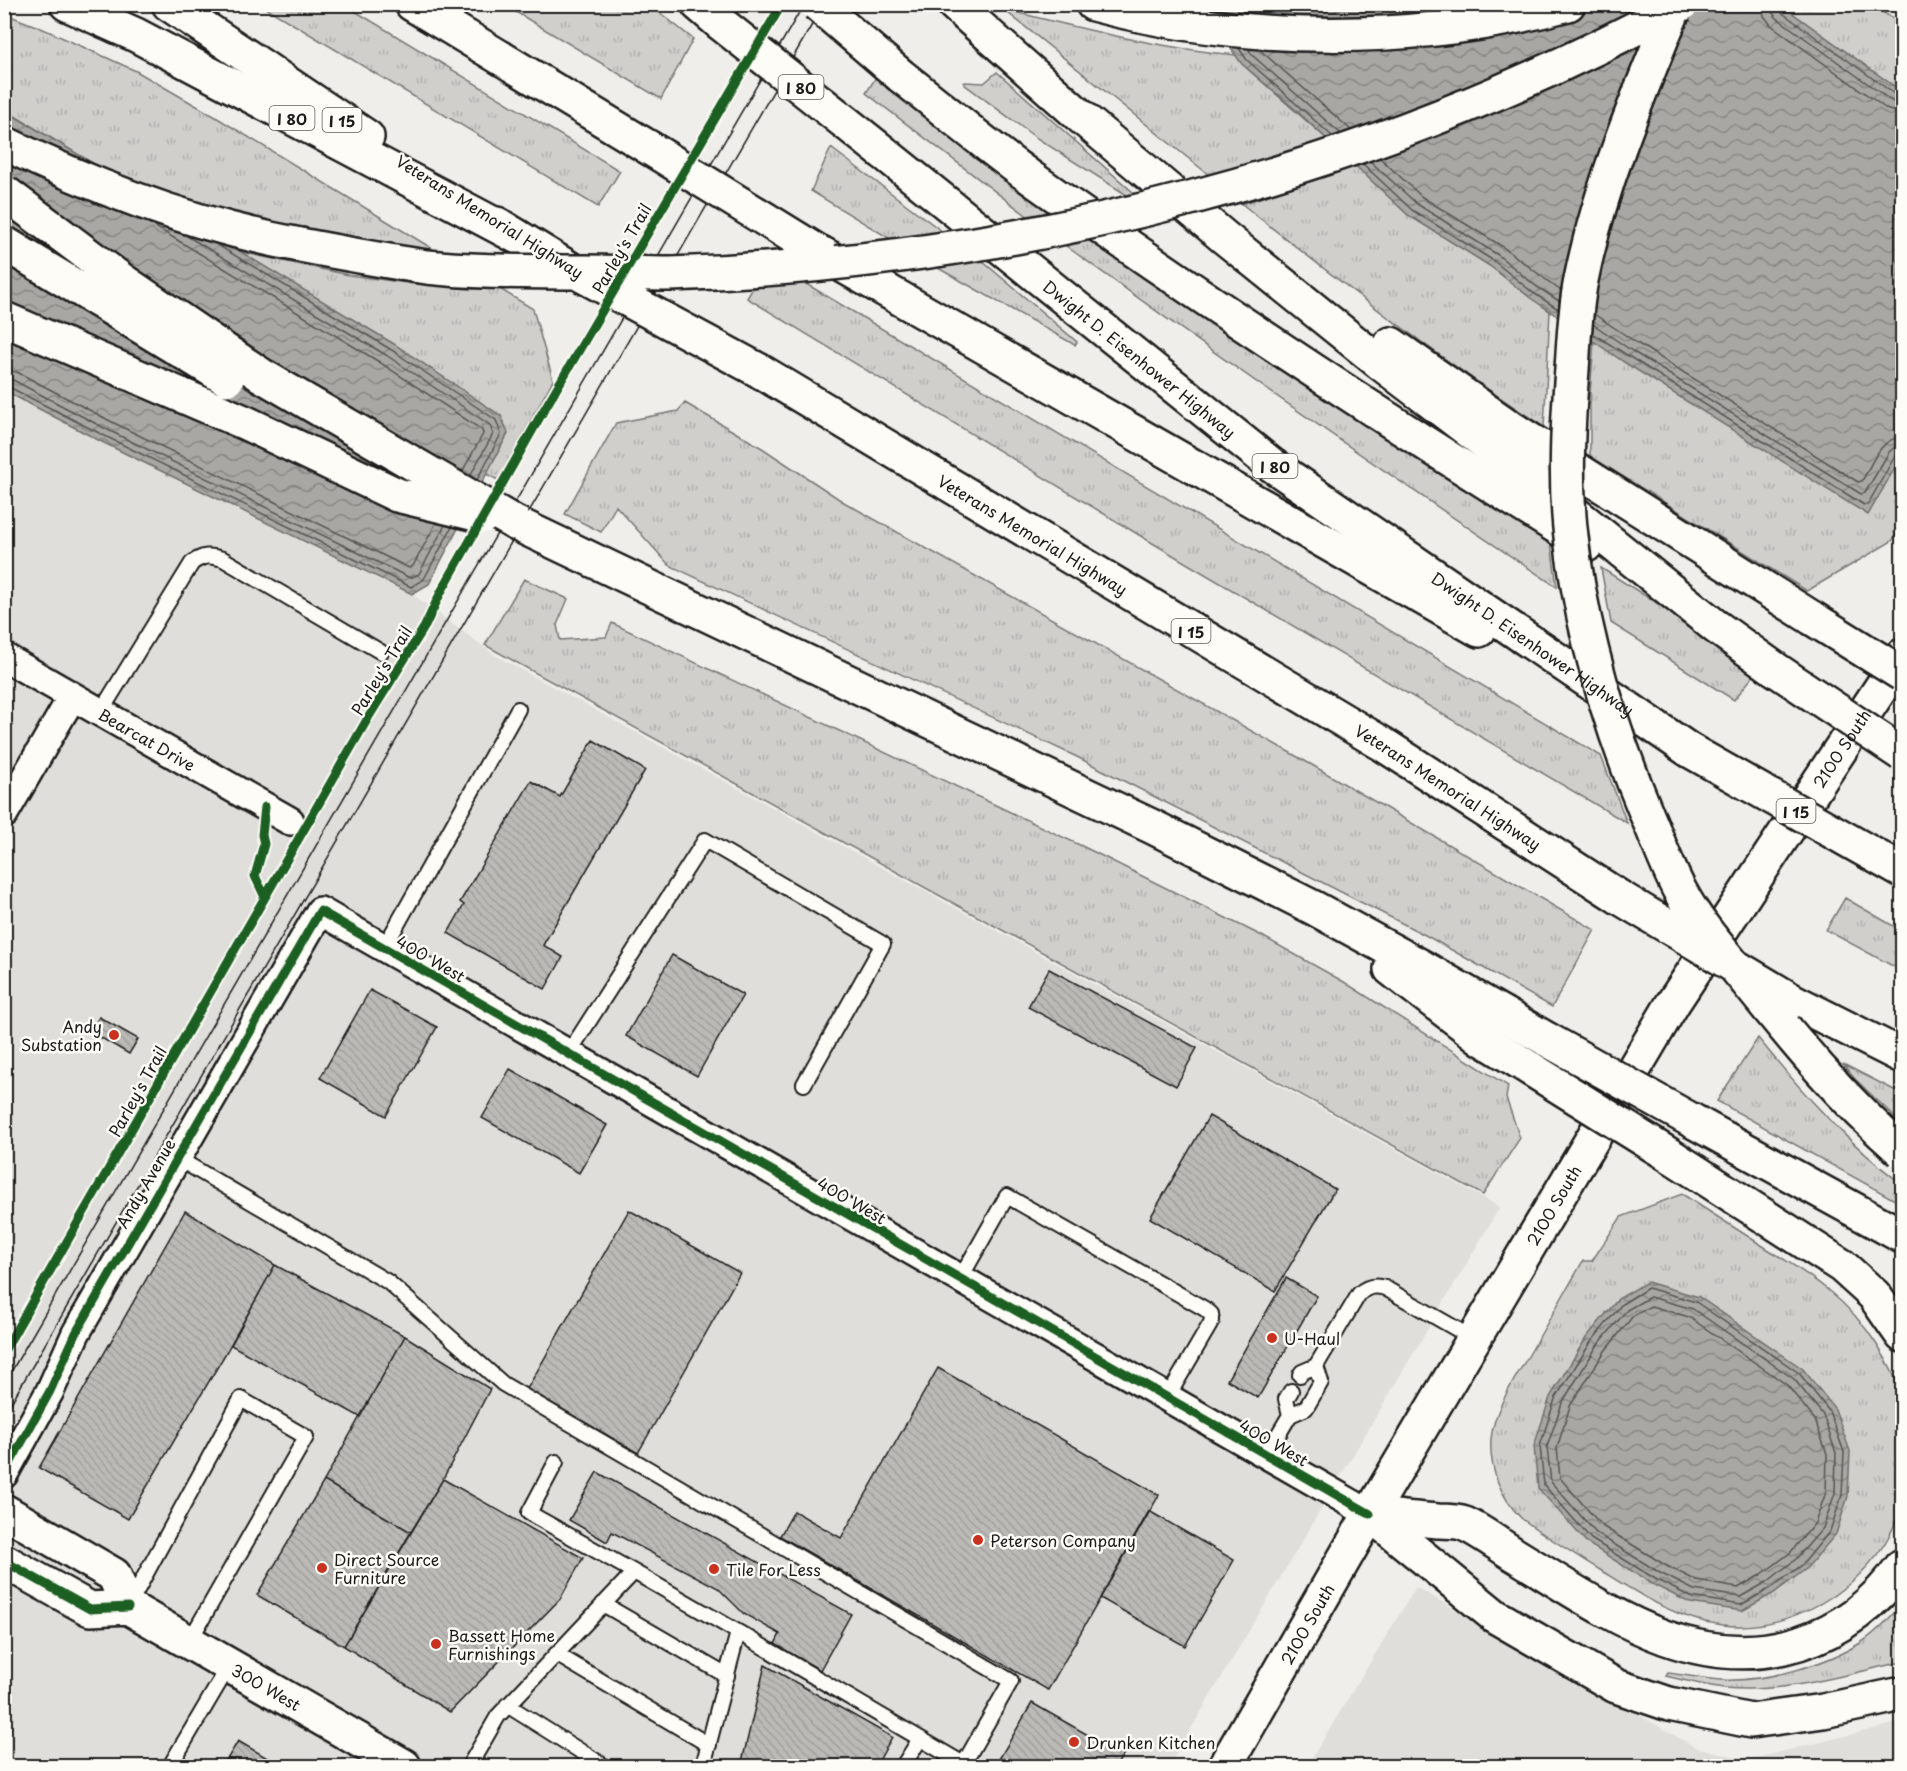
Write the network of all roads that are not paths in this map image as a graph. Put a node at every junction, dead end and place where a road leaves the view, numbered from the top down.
1 (67, 4) edge
2 (169, 4) edge
3 (412, 4) edge
4 (817, 4) edge
5 (954, 4) edge
6 (1093, 4) edge
7 (1568, 4) edge
8 (1676, 4) edge
9 (1682, 4) edge
10 (709, 13) edge
11 (4, 143) edge
12 (4, 192) edge
13 (516, 236) junction
14 (1224, 237) junction
15 (4, 243) edge
16 (4, 319) edge
17 (515, 523) junction
18 (1715, 626) junction
19 (381, 652) dead end
20 (1902, 656) edge
21 (4, 657) edge
22 (1902, 674) edge
23 (72, 697) junction
24 (518, 709) dead end
25 (100, 713) junction
26 (1689, 750) junction
27 (1902, 754) edge
28 (4, 814) edge
29 (290, 821) dead end
30 (1902, 872) edge
31 (1314, 908) junction
32 (320, 911) joint
33 (384, 948) junction
34 (568, 1054) junction
35 (1902, 1056) edge
36 (804, 1084) dead end
37 (1902, 1151) edge
38 (177, 1158) junction
39 (1902, 1236) edge
40 (960, 1279) junction
41 (1902, 1335) edge
42 (1474, 1339) junction
43 (1316, 1366) junction
44 (1300, 1375) dead end
45 (1291, 1391) dead end
46 (1167, 1398) junction
47 (1290, 1415) junction
48 (1266, 1455) junction
49 (556, 1462) dead end
50 (4, 1474) edge
51 (4, 1511) edge
52 (1370, 1514) junction
53 (4, 1561) edge
54 (1902, 1566) edge
55 (634, 1572) junction
56 (603, 1604) junction
57 (128, 1606) junction
58 (738, 1632) junction
59 (189, 1642) junction
60 (556, 1654) junction
61 (229, 1666) junction
62 (727, 1676) junction
63 (1902, 1694) edge
64 (507, 1706) junction
65 (920, 1739) junction
66 (709, 1745) junction
67 (965, 1766) edge
68 (170, 1767) edge
69 (404, 1767) edge
70 (469, 1767) edge
71 (604, 1767) edge
72 (704, 1767) edge
73 (903, 1767) edge
74 (1226, 1767) edge

1 - 13 main road, I 80
2 - 13 main road, Veterans Memorial Highway / I 15
3 - 26 main road, I 15, bridge
4 - 18 main road, bridge
5 - 14 main road
6 - 7 main road
8 - 37 main road, bridge
9 - 11 main road, bridge
10 - 26 main road, Dwight D. Eisenhower Highway / I 80, bridge
12 - 17 main road, bridge
13 - 35 main road, Veterans Memorial Highway / I 15, bridge
14 - 18 main road
14 - 22 main road, bridge
15 - 17 main road, bridge
16 - 17 main road, bridge
17 - 31 main road
18 - 27 main road, bridge
19 - 25 lane
20 - 42 main road, 2100 South
21 - 23 street, Bearcat Drive
23 - 25 street, Bearcat Drive
23 - 28 street
24 - 33 lane
25 - 29 street, Bearcat Drive
26 - 30 main road, I 15, bridge
31 - 39 main road, bridge
31 - 41 main road, bridge
32 - 33 street, 400 West
32 - 38 street, Andy Avenue
33 - 34 street, 400 West
34 - 36 lane
34 - 40 street, 400 West
38 - 50 street, Andy Avenue
38 - 67 lane
40 - 46 street, 400 West
40 - 46 lane
42 - 43 lane
42 - 52 main road, 2100 South
43 - 44 lane
43 - 47 lane
45 - 47 lane
46 - 48 street, 400 West
47 - 48 lane
48 - 52 street, 400 West
49 - 55 lane
51 - 57 main road
52 - 54 main road
52 - 63 main road
52 - 74 main road, 2100 South
53 - 57 main road
55 - 56 lane
55 - 58 lane
56 - 60 lane
56 - 62 lane
57 - 59 main road, 300 West
57 - 59 lane
58 - 62 lane
58 - 65 lane
59 - 61 main road, 300 West
60 - 64 lane
60 - 66 lane
61 - 68 lane
61 - 69 main road, 300 West
62 - 66 lane
64 - 70 lane
64 - 71 lane
65 - 67 lane
65 - 73 lane
66 - 72 lane

